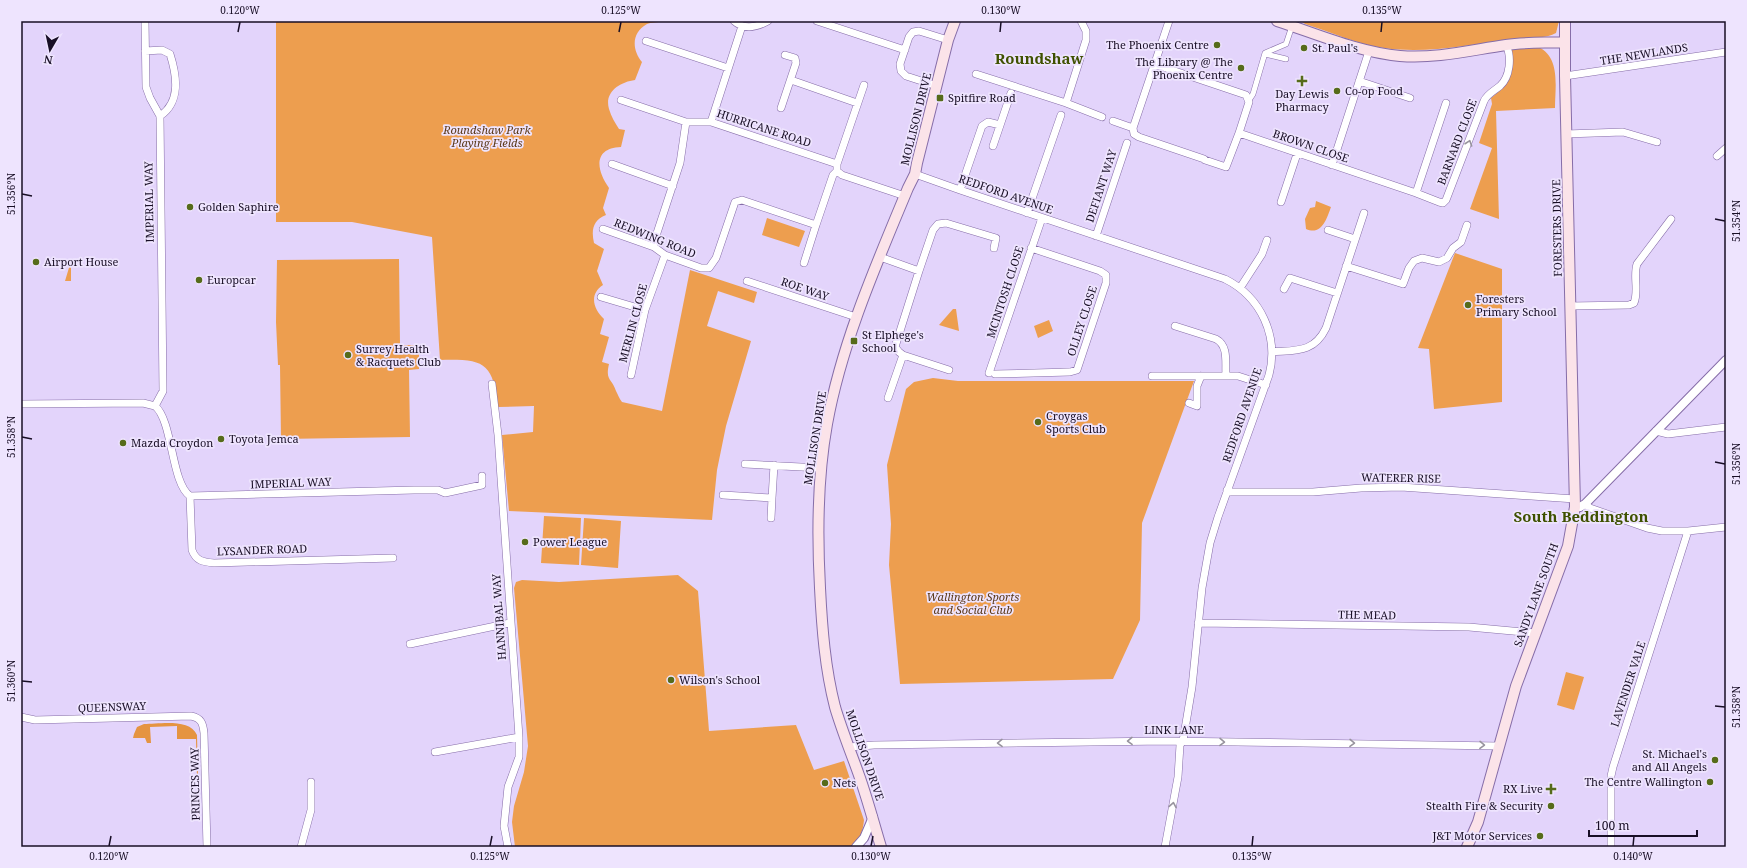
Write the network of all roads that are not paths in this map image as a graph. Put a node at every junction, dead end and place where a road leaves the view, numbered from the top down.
1 (145, 21) edge
2 (734, 21) edge
3 (768, 21) edge
4 (817, 21) edge
5 (955, 21) edge
6 (1081, 21) edge
7 (1169, 21) edge
8 (1277, 21) edge
9 (1565, 21) edge
10 (1293, 24) edge
11 (742, 26) junction
12 (948, 40) junction
13 (646, 41) dead end
14 (1564, 42) junction
15 (1506, 45) junction
16 (905, 50) junction
17 (1369, 50) junction
18 (145, 51) junction
19 (1726, 52) edge
20 (1265, 54) junction
21 (785, 55) dead end
22 (1286, 59) dead end
23 (1154, 64) junction
24 (728, 68) junction
25 (976, 74) dead end
26 (1565, 76) junction
27 (791, 80) junction
28 (1359, 81) junction
29 (864, 85) dead end
30 (937, 86) junction
31 (1011, 93) dead end
32 (1410, 98) dead end
33 (621, 100) dead end
34 (1249, 100) junction
35 (857, 103) junction
36 (1066, 103) junction
37 (1446, 103) dead end
38 (781, 108) dead end
39 (1061, 115) dead end
40 (160, 116) junction
41 (1102, 116) dead end
42 (1113, 121) dead end
43 (686, 122) junction
44 (711, 122) junction
45 (1000, 125) junction
46 (1132, 128) junction
47 (1238, 133) junction
48 (1566, 134) junction
49 (1658, 142) dead end
50 (1127, 143) dead end
51 (993, 146) dead end
52 (1726, 148) edge
53 (1297, 154) junction
54 (1716, 156) dead end
55 (612, 164) dead end
56 (1332, 165) junction
57 (837, 167) junction
58 (916, 174) junction
59 (673, 186) junction
60 (960, 190) junction
61 (1416, 193) junction
62 (905, 196) junction
63 (1281, 202) dead end
64 (1028, 213) junction
65 (1364, 213) dead end
66 (1042, 218) junction
67 (1671, 219) dead end
68 (816, 225) junction
69 (1467, 226) dead end
70 (603, 229) dead end
71 (1328, 230) dead end
72 (1096, 236) junction
73 (1355, 239) junction
74 (1268, 240) dead end
75 (654, 247) junction
76 (994, 248) dead end
77 (1031, 248) junction
78 (665, 255) junction
79 (880, 257) junction
80 (804, 263) dead end
81 (1346, 266) junction
82 (919, 271) junction
83 (748, 281) dead end
84 (1240, 288) junction
85 (1284, 289) dead end
86 (1337, 293) junction
87 (601, 297) dead end
88 (1570, 306) junction
89 (646, 310) junction
90 (856, 317) junction
91 (1175, 326) dead end
92 (1272, 352) junction
93 (903, 355) junction
94 (1726, 360) edge
95 (949, 370) dead end
96 (992, 374) joint
97 (631, 375) dead end
98 (1152, 376) dead end
99 (1201, 376) junction
100 (1226, 376) junction
101 (492, 384) dead end
102 (1266, 385) junction
103 (888, 398) dead end
104 (1189, 403) dead end
105 (21, 404) edge
106 (156, 406) junction
107 (1726, 427) edge
108 (1656, 432) junction
109 (745, 464) dead end
110 (774, 465) junction
111 (821, 468) junction
112 (482, 476) dead end
113 (1228, 490) junction
114 (723, 495) dead end
115 (190, 496) junction
116 (772, 498) junction
117 (1578, 503) junction
118 (771, 518) dead end
119 (1726, 527) edge
120 (1688, 531) junction
121 (393, 558) dead end
122 (510, 623) junction
123 (1198, 623) junction
124 (1535, 633) junction
125 (410, 644) dead end
126 (21, 717) edge
127 (202, 721) joint
128 (519, 737) junction
129 (1183, 741) junction
130 (1499, 746) junction
131 (849, 747) junction
132 (435, 752) dead end
133 (311, 782) dead end
134 (873, 817) junction
135 (1475, 832) junction
136 (207, 847) edge
137 (301, 847) edge
138 (508, 847) edge
139 (856, 847) edge
140 (881, 847) edge
141 (1166, 847) edge
142 (1467, 847) edge
143 (1475, 847) edge
144 (1611, 847) edge

1 - 18 street, IMPERIAL WAY
2 - 11 street
3 - 11 street
4 - 16 street
5 - 12 main road, MOLLISON DRIVE
6 - 36 street
7 - 23 street
8 - 10 main road
9 - 14 main road, FORESTERS DRIVE
10 - 17 main road
10 - 20 street
11 - 24 street
12 - 16 street
12 - 30 main road, MOLLISON DRIVE
13 - 24 street
14 - 15 main road
14 - 26 main road, FORESTERS DRIVE
15 - 17 main road
61 -> 15 street, BARNARD CLOSE
16 - 30 street
17 - 28 street
18 - 40 street, IMPERIAL WAY
18 - 40 street
19 - 26 street, THE NEWLANDS
20 - 22 street
20 - 34 street
21 - 27 street
23 - 34 street
23 - 46 street
24 - 44 street
25 - 36 street
26 - 48 main road, FORESTERS DRIVE
27 - 35 street
27 - 38 street
28 - 32 street
28 - 56 street
29 - 35 street
30 - 58 main road, MOLLISON DRIVE
31 - 45 street
33 - 43 street, HURRICANE ROAD
34 - 47 street
35 - 57 street
36 - 41 street
37 - 61 street
39 - 64 street
40 - 106 street, IMPERIAL WAY
42 - 46 street
43 - 44 street, HURRICANE ROAD
43 - 59 street
44 - 57 street, HURRICANE ROAD
45 - 51 street
45 - 60 street
46 - 47 street
47 - 53 street, BROWN CLOSE
48 - 49 street
48 - 88 main road, FORESTERS DRIVE
50 - 72 street, DEFIANT WAY
52 - 54 street
53 - 56 street, BROWN CLOSE
53 - 63 street
55 - 59 street
56 - 61 street, BROWN CLOSE
57 - 62 street, HURRICANE ROAD
57 - 68 street
58 - 60 street, REDFORD AVENUE
58 - 62 main road, MOLLISON DRIVE
59 - 75 street
60 - 64 street, REDFORD AVENUE
62 - 79 main road, MOLLISON DRIVE
64 - 66 street, REDFORD AVENUE
65 - 73 street
66 - 72 street, REDFORD AVENUE
66 - 77 street, MCINTOSH CLOSE
67 - 88 street
68 - 78 street, REDWING ROAD
68 - 80 street
69 - 81 street
70 - 75 street, REDWING ROAD
71 - 73 street
72 - 84 street, REDFORD AVENUE
73 - 81 street
74 - 84 street
75 - 78 street, REDWING ROAD
76 - 82 street
77 - 96 street, MCINTOSH CLOSE
77 - 96 street, OLLEY CLOSE
78 - 89 street, MERLIN CLOSE
79 - 82 street
79 - 90 main road, MOLLISON DRIVE
81 - 86 street
82 - 93 street
83 - 90 street, ROE WAY
84 - 92 street, REDFORD AVENUE
85 - 86 street
86 - 92 street
87 - 89 street
88 - 117 main road, FORESTERS DRIVE
89 - 97 street, MERLIN CLOSE
90 - 111 main road, MOLLISON DRIVE
91 - 100 street
92 - 102 street, REDFORD AVENUE
93 - 95 street
93 - 103 street
94 - 108 street
98 - 99 street
99 - 100 street
99 - 104 street
100 - 102 street
101 - 122 street, HANNIBAL WAY
102 - 113 street, REDFORD AVENUE
105 - 106 street
106 - 115 street
107 - 108 street
108 - 117 street
109 - 110 street
110 - 111 street
110 - 116 street
111 - 131 main road, MOLLISON DRIVE
112 - 115 street, IMPERIAL WAY
113 - 117 street, WATERER RISE
113 - 123 street, REDFORD AVENUE
114 - 116 street
115 - 121 street, LYSANDER ROAD
116 - 118 street
117 - 120 street, WATERER RISE
117 - 124 main road, SANDY LANE SOUTH
119 - 120 street, WATERER RISE
120 - 144 street, LAVENDER VALE
122 - 125 street
122 - 128 street, HANNIBAL WAY
123 - 124 street, THE MEAD
123 - 129 street, REDFORD AVENUE
124 - 130 main road, SANDY LANE SOUTH
126 - 127 street, QUEENSWAY
127 - 136 street, PRINCES WAY
128 - 132 street
128 - 138 street, HANNIBAL WAY
129 -> 130 street, LINK LANE
129 -> 131 street, LINK LANE
141 -> 129 street, REDFORD AVENUE
130 - 135 main road, SANDY LANE SOUTH
131 - 134 main road, MOLLISON DRIVE
133 - 137 street
134 - 139 street
134 - 140 main road, MOLLISON DRIVE
135 - 142 main road, SANDY LANE SOUTH
135 - 143 main road

